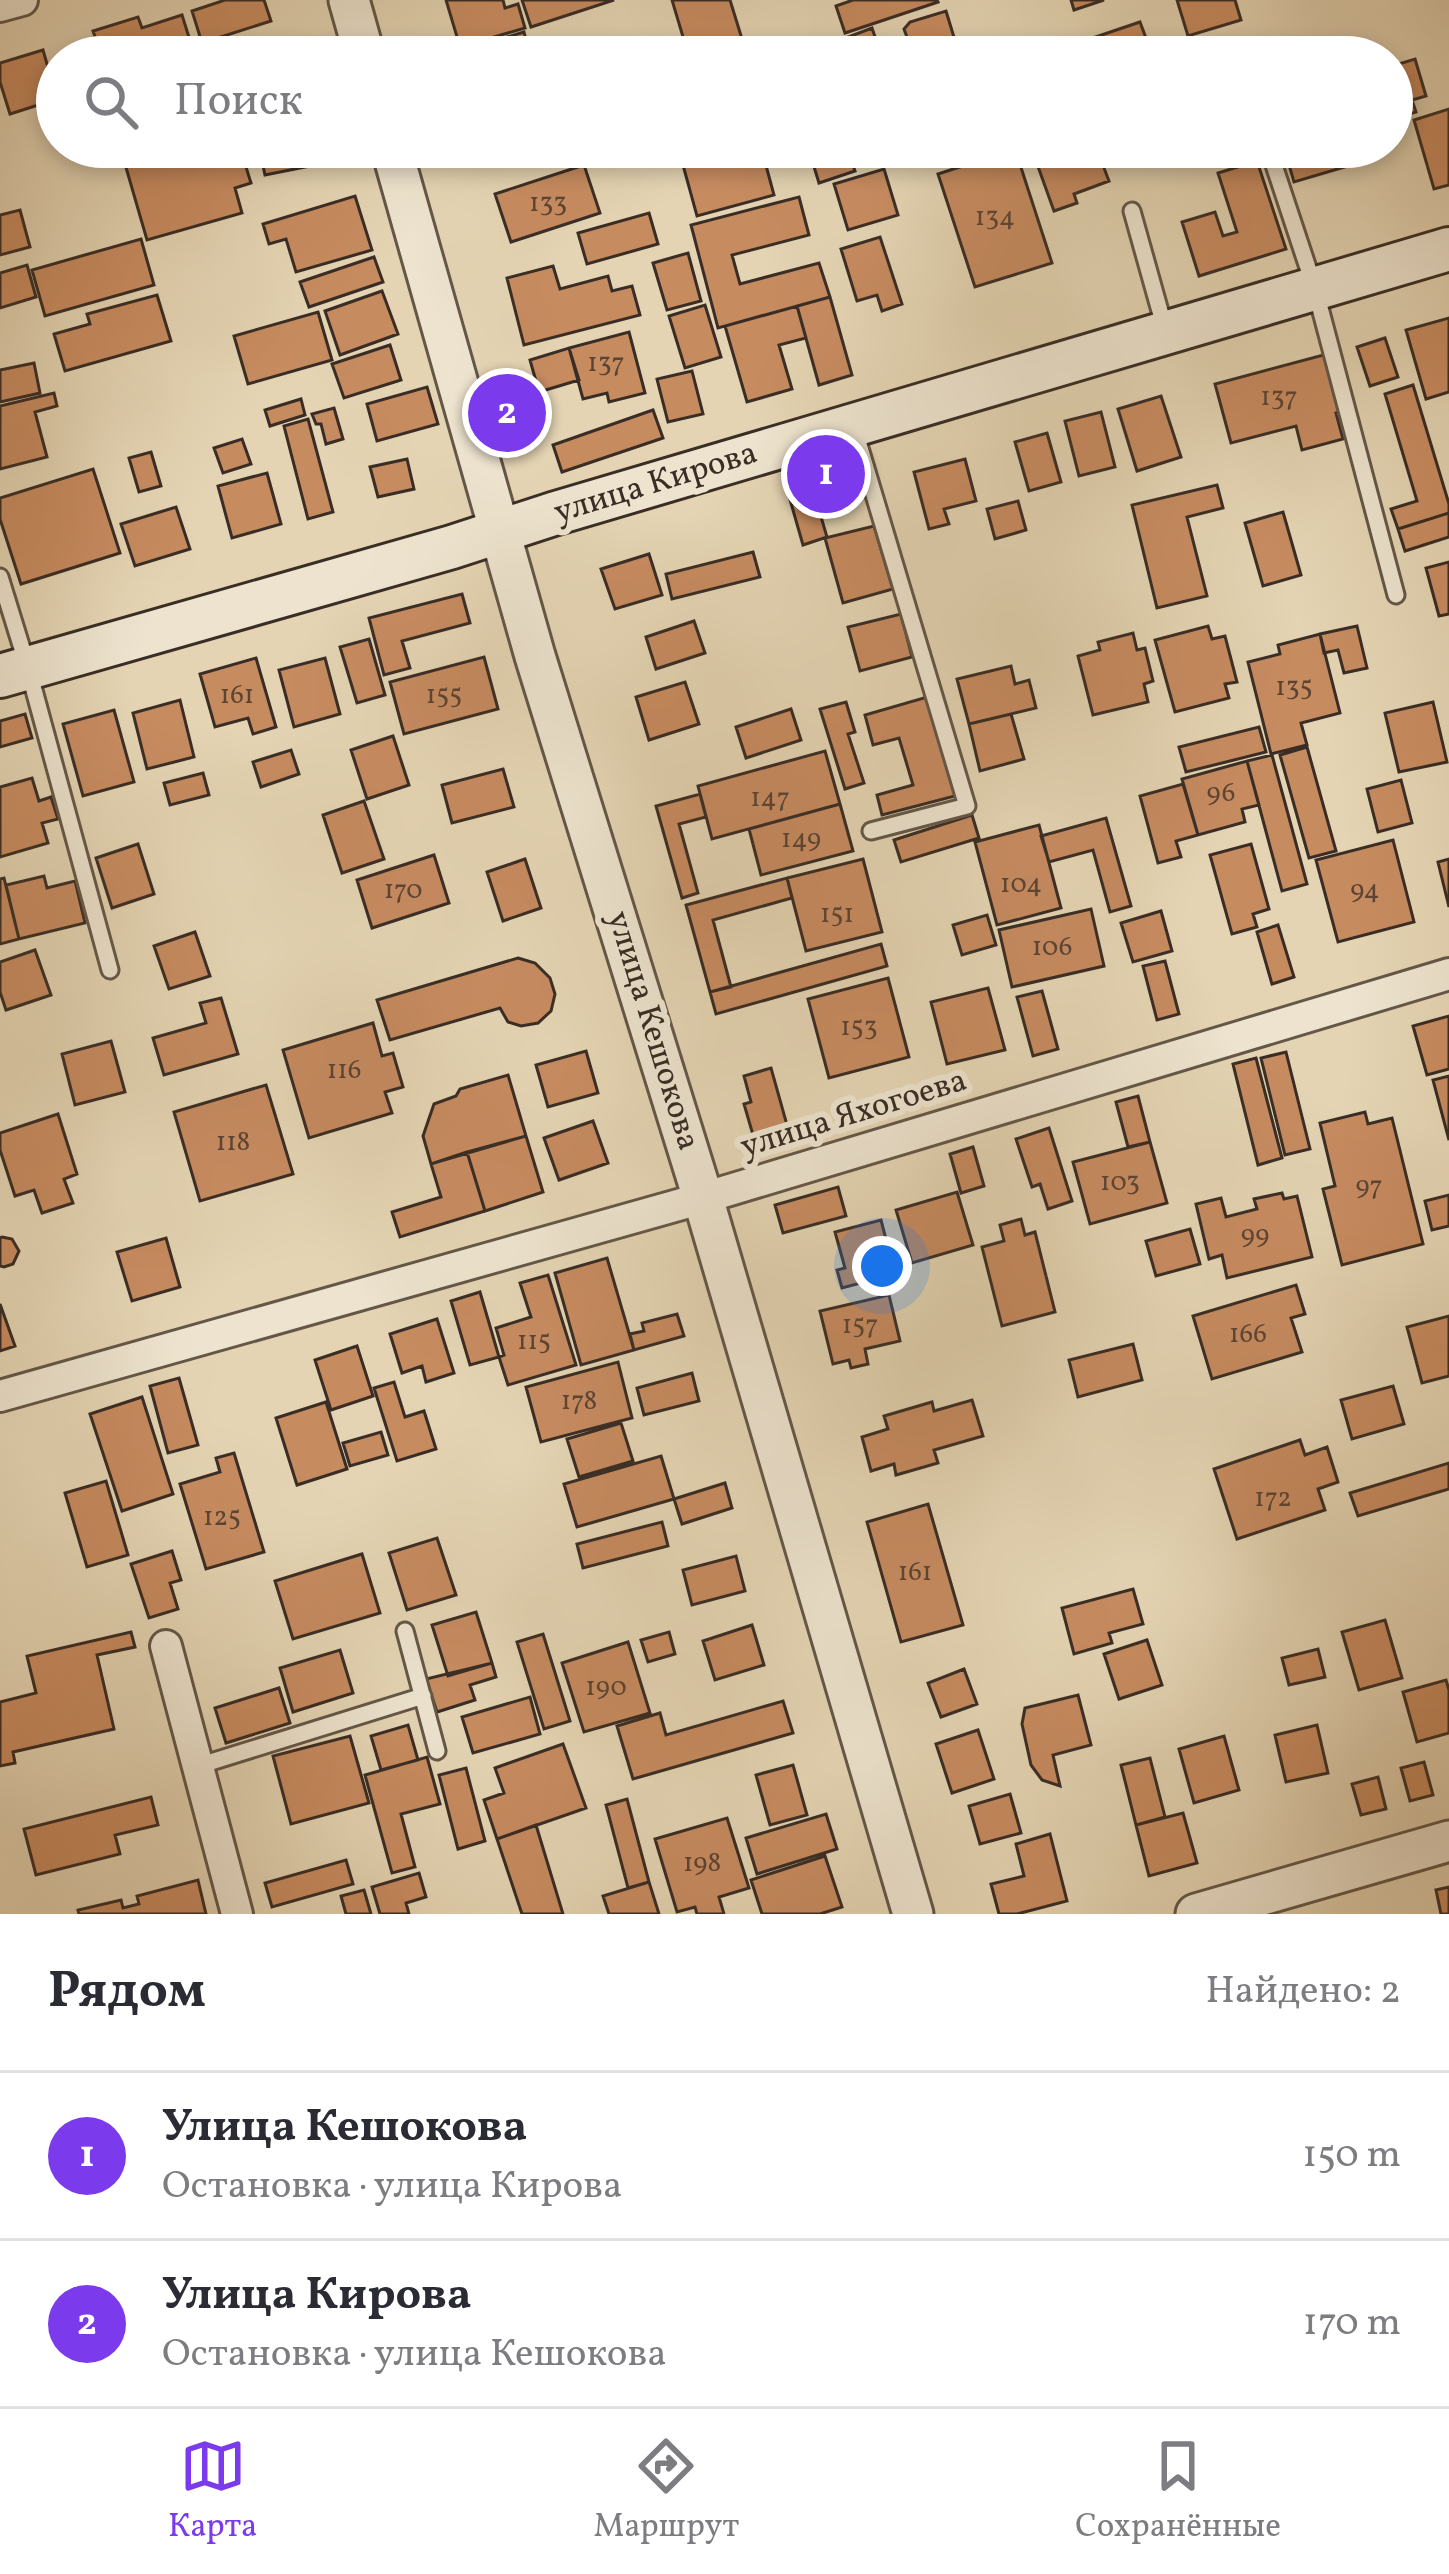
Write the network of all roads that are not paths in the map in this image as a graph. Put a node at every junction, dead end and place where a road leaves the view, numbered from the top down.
1 (22, 0) edge
2 (349, 0) edge
3 (0, 6) edge
4 (359, 36) edge
5 (397, 168) edge
6 (1275, 168) edge
7 (1132, 211) dead end
8 (1449, 249) edge
9 (1315, 289) junction
10 (1166, 332) junction
11 (854, 425) junction
12 (500, 531) junction
13 (0, 577) edge
14 (1396, 595) dead end
15 (14, 672) edge
16 (872, 832) dead end
17 (110, 970) dead end
18 (1449, 974) edge
19 (704, 1198) junction
20 (0, 1396) edge
21 (405, 1631) dead end
22 (166, 1646) dead end
23 (423, 1696) junction
24 (436, 1751) dead end
25 (198, 1766) junction
26 (1449, 1841) edge
27 (237, 1914) edge
28 (914, 1914) edge
29 (1196, 1914) edge

1 - 3 street
2 - 4 street
5 - 12 street, улица Кешокова
6 - 9 lane
7 - 10 lane
8 - 9 main road, улица Кирова
9 - 10 main road, улица Кирова
9 - 14 lane
10 - 11 main road, улица Кирова
11 - 12 main road, улица Кирова
11 - 16 lane
12 - 15 main road, улица Кирова
12 - 19 street, улица Кешокова
13 - 15 lane
15 - 17 lane
18 - 19 street, улица Яхогоева
19 - 20 street, улица Яхогоева
19 - 28 street, улица Кешокова
21 - 23 lane
22 - 25 street
23 - 24 lane
23 - 25 lane
25 - 27 street
26 - 29 street

